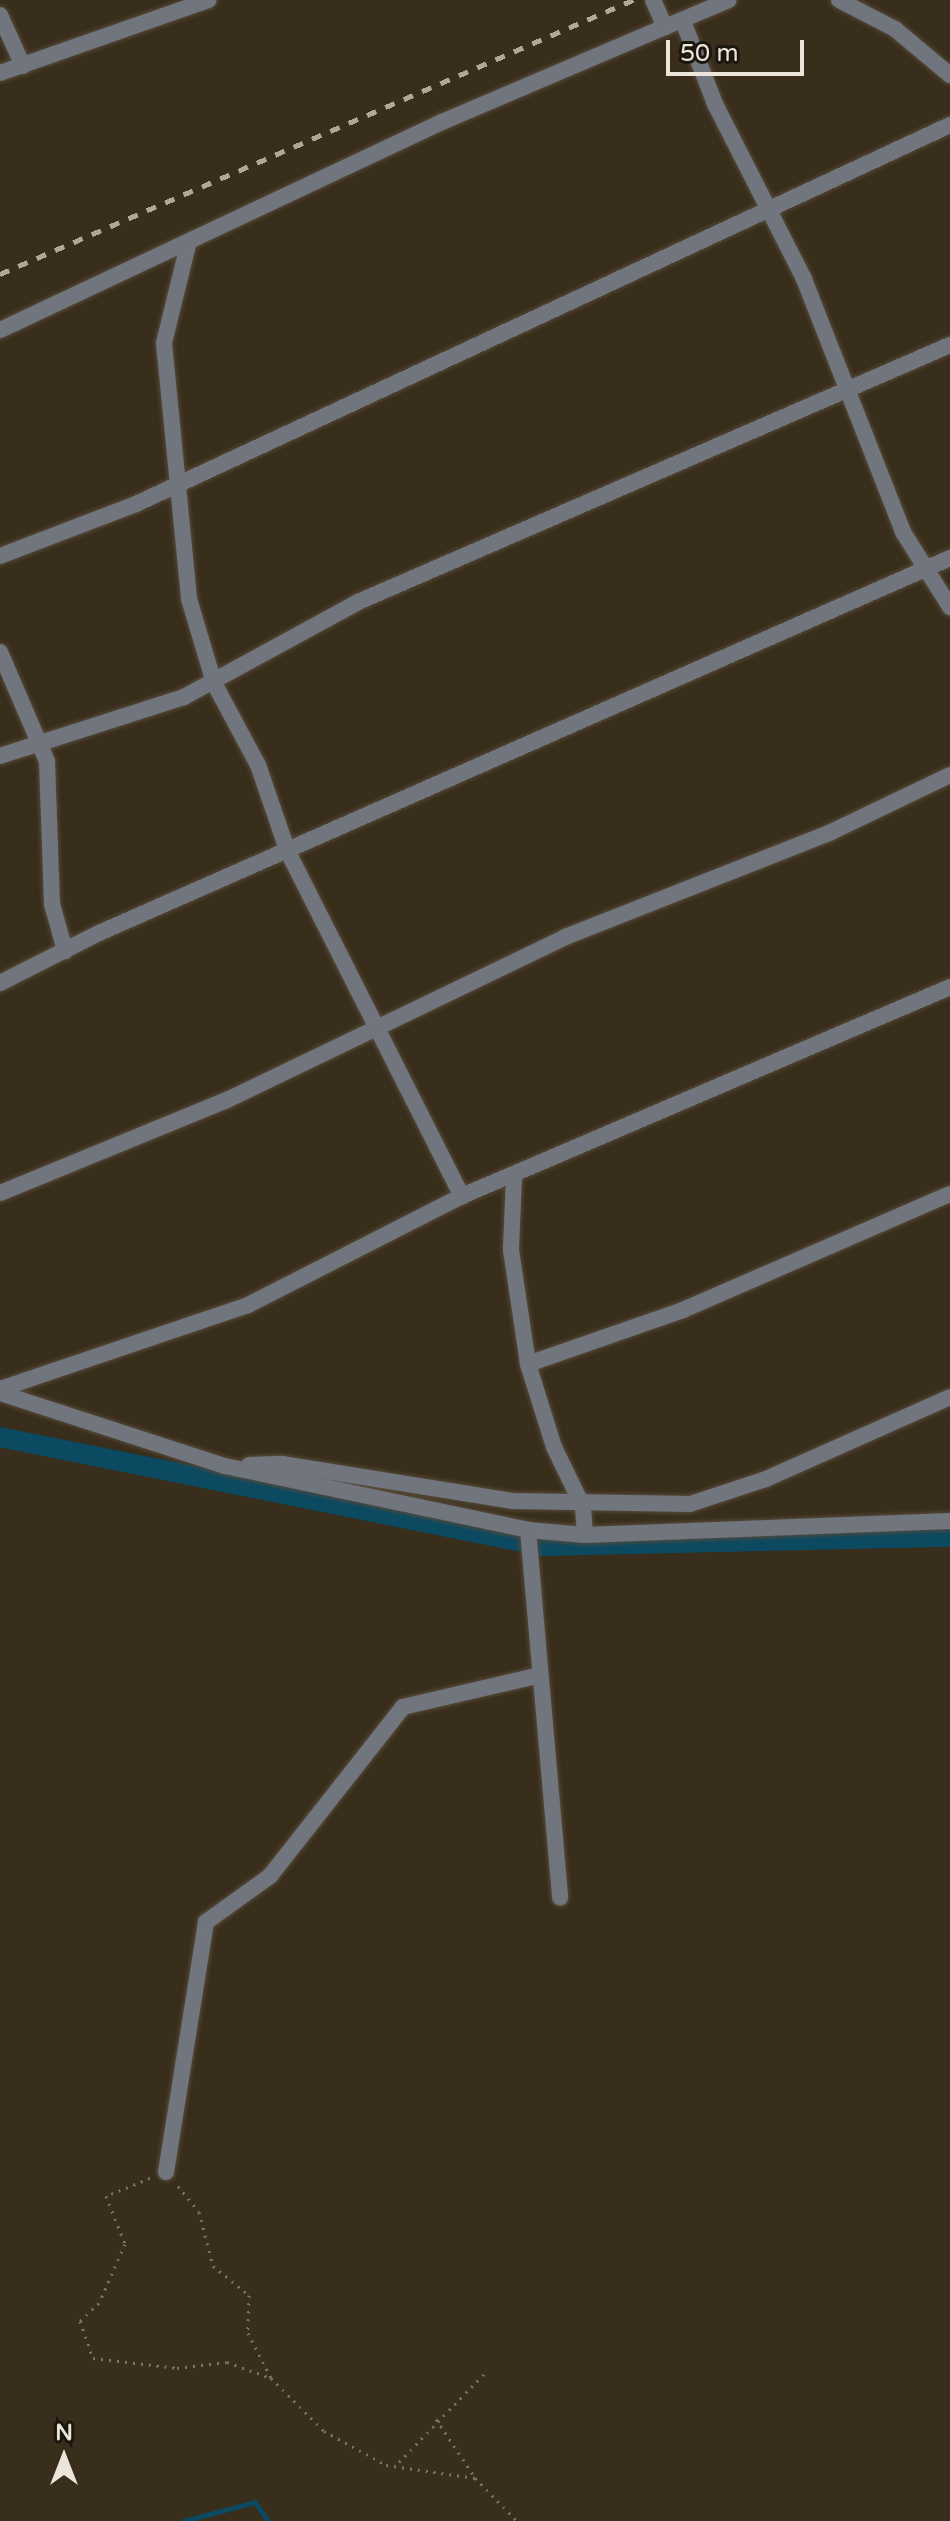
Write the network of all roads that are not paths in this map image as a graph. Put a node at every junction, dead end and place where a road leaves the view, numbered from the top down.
1 (208, 0) edge
2 (653, 0) edge
3 (729, 0) edge
4 (839, 0) edge
5 (0, 15) edge
6 (683, 21) junction
7 (665, 27) junction
8 (23, 66) junction
9 (0, 73) edge
10 (950, 75) edge
11 (950, 125) edge
12 (767, 208) junction
13 (188, 245) junction
14 (0, 330) edge
15 (950, 345) edge
16 (843, 391) junction
17 (173, 486) junction
18 (0, 556) edge
19 (950, 558) edge
20 (930, 567) junction
21 (950, 607) edge
22 (0, 652) edge
23 (214, 683) junction
24 (40, 740) junction
25 (0, 756) edge
26 (950, 775) edge
27 (288, 852) junction
28 (65, 951) junction
29 (0, 983) edge
30 (950, 987) edge
31 (375, 1025) junction
32 (514, 1177) junction
33 (0, 1193) edge
34 (950, 1194) edge
35 (462, 1196) junction
36 (528, 1364) junction
37 (0, 1391) edge
38 (950, 1397) edge
39 (225, 1466) junction
40 (583, 1507) junction
41 (950, 1521) edge
42 (528, 1530) junction
43 (585, 1535) junction
44 (536, 1676) junction
45 (560, 1898) dead end
46 (166, 2172) road end

1 - 8 street
2 - 7 street
3 - 6 street
4 - 10 street
5 - 8 street
6 - 7 street
6 - 12 street
7 - 13 street
8 - 9 street
11 - 12 street
12 - 16 street
12 - 17 street
13 - 14 street
13 - 17 street
15 - 16 street
16 - 20 street
16 - 23 street
17 - 18 street
17 - 23 street
19 - 20 street
20 - 21 street
20 - 27 street
22 - 24 street
23 - 24 street
23 - 27 street
24 - 25 street
24 - 28 street
26 - 31 street
27 - 28 street
27 - 31 street
28 - 29 street
30 - 32 street
31 - 33 street
31 - 35 street
32 - 35 street
32 - 36 street
34 - 36 street
35 - 37 street
36 - 40 street
37 - 39 street
38 - 40 street
39 - 40 street
39 - 42 street
40 - 43 street
41 - 43 street
42 - 43 street
42 - 44 street
44 - 45 street
44 - 46 street

